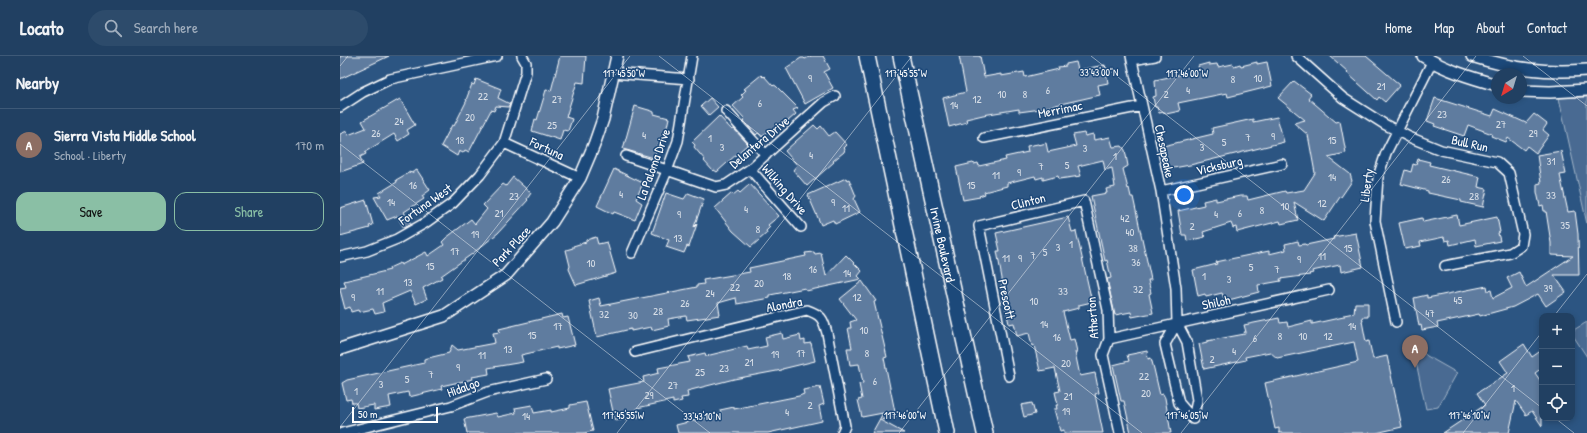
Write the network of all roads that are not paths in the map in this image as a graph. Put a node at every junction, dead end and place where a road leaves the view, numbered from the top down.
1 (497, 56) edge
2 (522, 56) edge
3 (612, 56) edge
4 (617, 56) edge
5 (692, 56) edge
6 (867, 56) edge
7 (901, 56) edge
8 (1155, 56) edge
9 (1296, 56) edge
10 (1472, 56) edge
11 (1131, 58) edge
12 (1427, 59) edge
13 (1587, 70) edge
14 (612, 73) junction
15 (689, 79) junction
16 (1491, 83) edge
17 (1587, 90) edge
18 (1527, 92) edge
19 (834, 96) dead end
20 (1142, 106) junction
21 (340, 107) edge
22 (726, 111) dead end
23 (1397, 131) junction
24 (984, 138) dead end
25 (504, 143) junction
26 (766, 155) junction
27 (626, 156) dead end
28 (1282, 164) dead end
29 (750, 169) junction
30 (667, 171) junction
31 (580, 178) junction
32 (1161, 191) junction
33 (1084, 201) joint
34 (979, 226) joint
35 (801, 227) dead end
36 (632, 253) dead end
37 (340, 257) edge
38 (1445, 266) dead end
39 (1329, 290) dead end
40 (1396, 322) dead end
41 (1177, 323) junction
42 (1109, 339) junction
43 (340, 349) edge
44 (635, 352) dead end
45 (1009, 376) dead end
46 (546, 379) dead end
47 (342, 433) edge
48 (842, 433) edge
49 (947, 433) edge
50 (985, 433) edge
51 (1120, 433) edge

1 - 21 street
2 - 25 street, Fortuna West
3 - 14 street, Park Place
4 - 14 street, Park Place
5 - 15 street, La Paloma Drive
6 - 49 main road
7 - 50 main road, Irvine Boulevard
8 - 11 street
9 - 23 street, Bull Run
10 - 13 street
11 - 20 street, Chesapeake
12 - 16 street
12 - 23 street, Liberty
14 - 15 street
14 - 31 street, Park Place
15 - 30 street, La Paloma Drive
17 - 18 street
19 - 26 street, Delantera Drive
20 - 24 street, Merrimac
20 - 32 street, Chesapeake
22 - 26 street
23 - 38 street, Bull Run
23 - 40 street, Liberty
25 - 31 street, Fortuna
25 - 37 street, Fortuna West
26 - 29 street, Delantera Drive
27 - 30 street, Delantera Drive
28 - 32 street, Vicksburg
29 - 30 street, Delantera Drive
29 - 35 street, Wilking Drive
30 - 36 street, La Paloma Drive
31 - 43 street, Park Place
32 - 41 street, Chesapeake
33 - 34 street, Clinton
33 - 42 street, Atherton
34 - 45 street, Prescott
39 - 41 street, Shiloh
41 - 41 street, Chesapeake
41 - 42 street, Shiloh
42 - 51 street, Atherton
44 - 48 street, Alondra
46 - 47 street, Hidalgo

